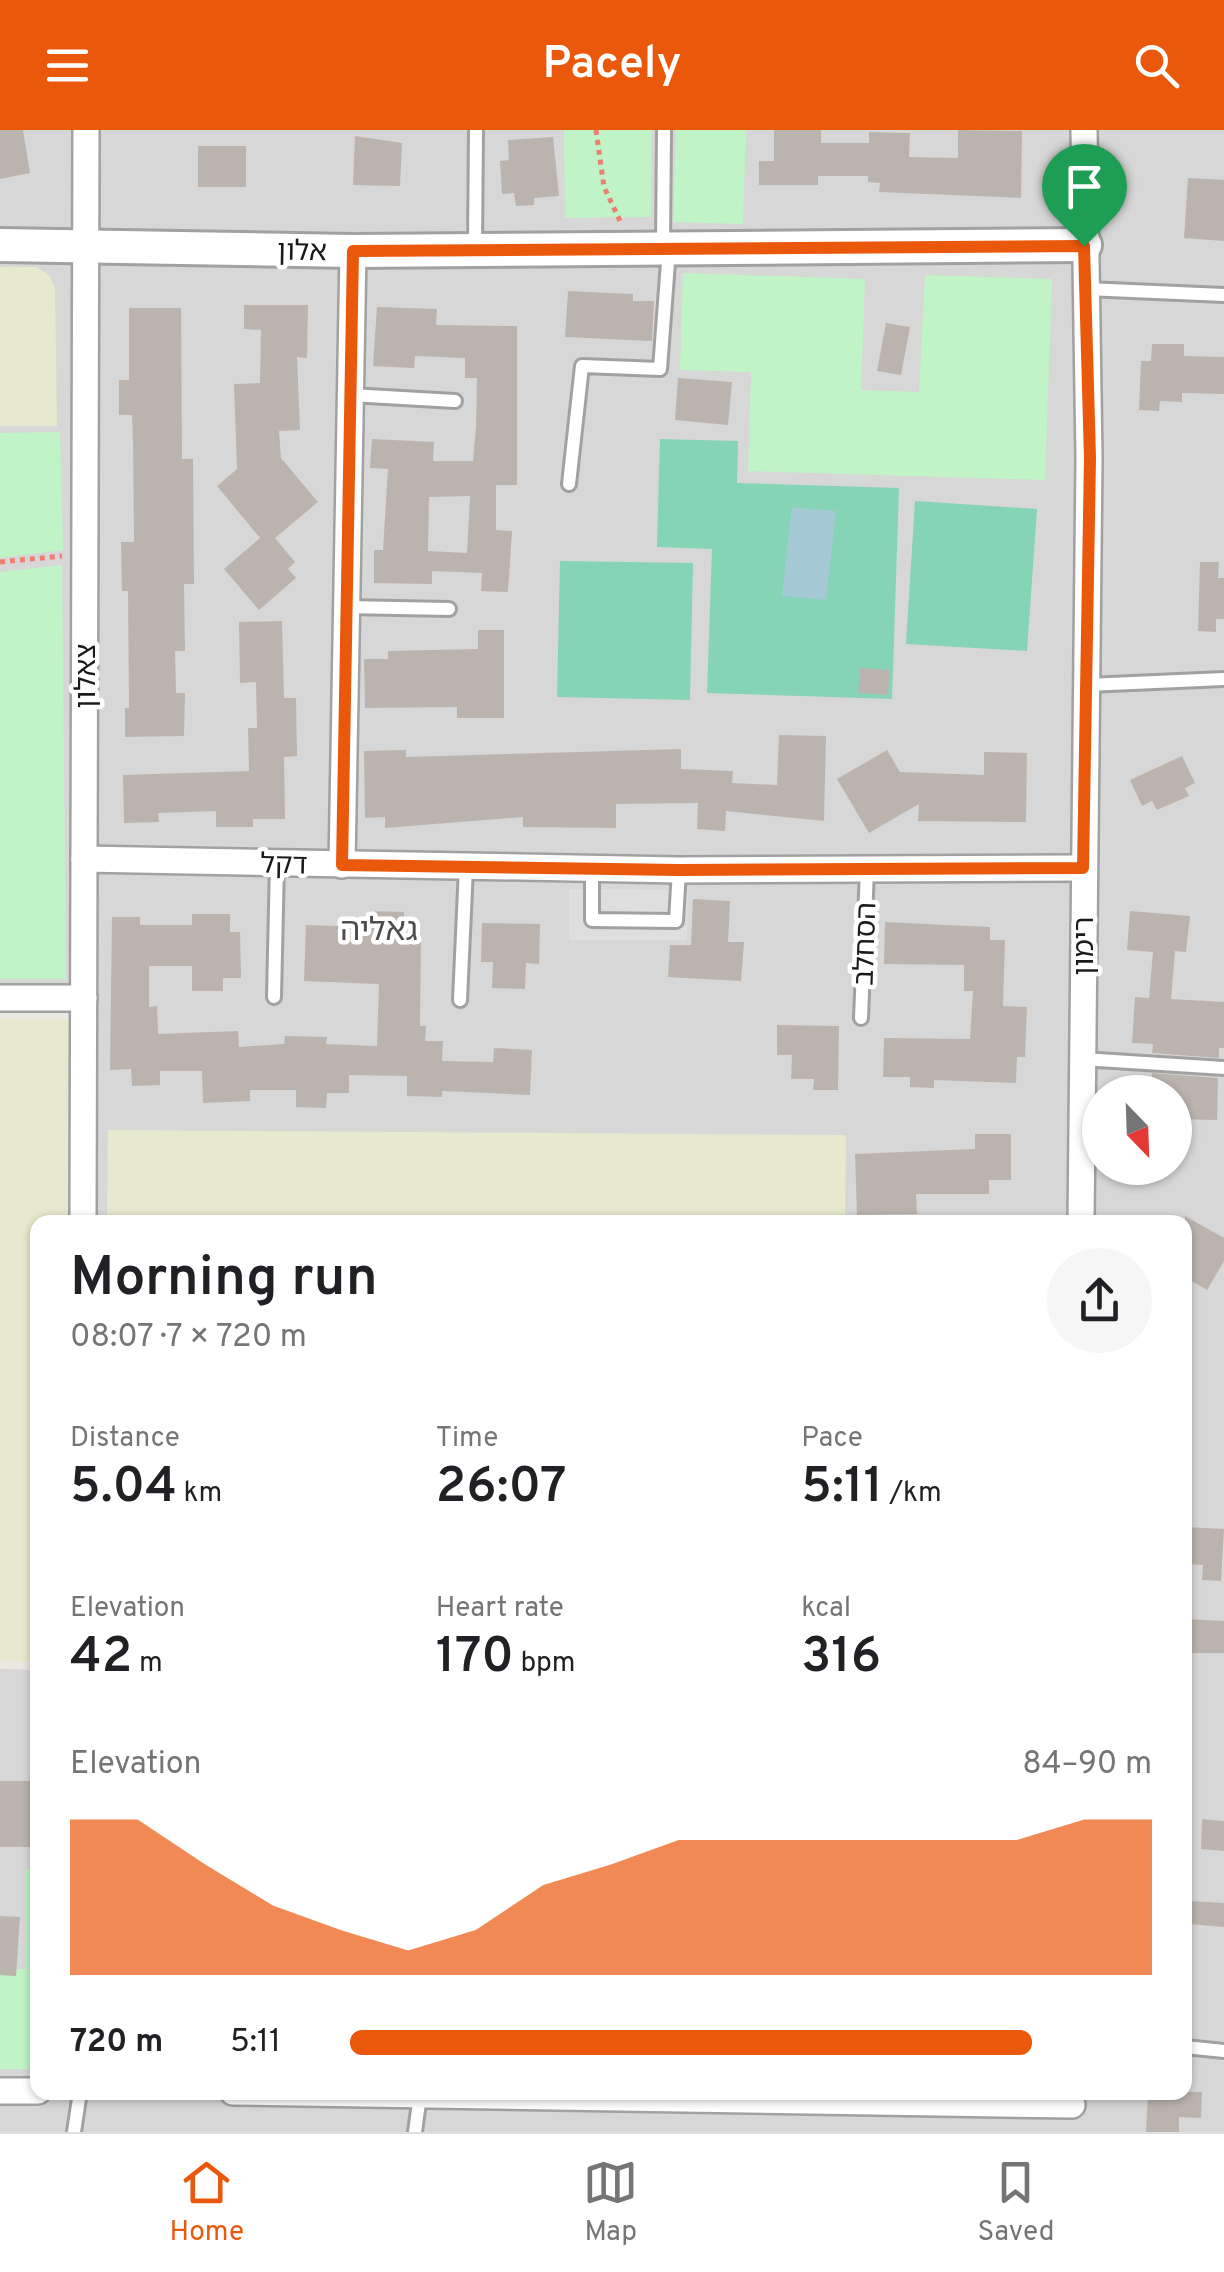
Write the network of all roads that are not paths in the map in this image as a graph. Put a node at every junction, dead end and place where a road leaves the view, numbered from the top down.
1 (86, 130) edge
2 (476, 130) edge
3 (664, 130) edge
4 (1084, 130) edge
5 (0, 245) edge
6 (86, 246) junction
7 (1084, 246) junction
8 (655, 248) junction
9 (475, 250) junction
10 (353, 251) junction
11 (1086, 289) junction
12 (1224, 295) edge
13 (350, 394) junction
14 (455, 401) dead end
15 (569, 484) dead end
16 (346, 607) junction
17 (449, 609) dead end
18 (1224, 679) edge
19 (1087, 685) junction
20 (84, 859) junction
21 (277, 863) junction
22 (342, 865) junction
23 (466, 867) junction
24 (1083, 868) junction
25 (592, 869) junction
26 (679, 870) junction
27 (867, 870) junction
28 (274, 997) dead end
29 (0, 998) edge
30 (84, 998) junction
31 (460, 1000) dead end
32 (861, 1018) dead end
33 (1082, 1060) junction
34 (1224, 1068) edge
35 (83, 1215) edge
36 (1082, 1215) edge
37 (1192, 2048) edge
38 (1224, 2050) edge
39 (0, 2091) edge
40 (30, 2091) edge
41 (79, 2100) edge
42 (419, 2100) edge
43 (1072, 2100) edge
44 (74, 2132) edge
45 (415, 2132) edge
46 (1072, 2132) edge

1 - 6 street, צאלון
2 - 9 lane
3 - 8 lane
4 - 7 street, רימון
5 - 6 street, אלון
6 - 10 street, אלון
6 - 20 street, צאלון
7 - 8 street, אלון
7 - 11 street, רימון
8 - 9 street, אלון
8 - 15 lane
9 - 10 street, אלון
10 - 13 street
11 - 12 lane
11 - 19 street, רימון
13 - 14 lane
13 - 16 street
16 - 17 lane
16 - 22 street
18 - 19 lane
19 - 24 street, רימון
20 - 21 street, דקל
20 - 30 street, צאלון
21 - 22 street, דקל
21 - 28 lane
22 - 23 street, דקל
23 - 25 street, דקל
23 - 31 lane
24 - 27 street, דקל
24 - 33 street, רימון
25 - 26 street, דקל
25 - 26 lane
26 - 27 street, דקל
27 - 32 lane, הסחלב
29 - 30 street
30 - 35 street, צאלון
33 - 34 lane
33 - 36 street, רימון
37 - 38 lane
39 - 40 street
41 - 44 lane
42 - 45 lane
43 - 46 street

